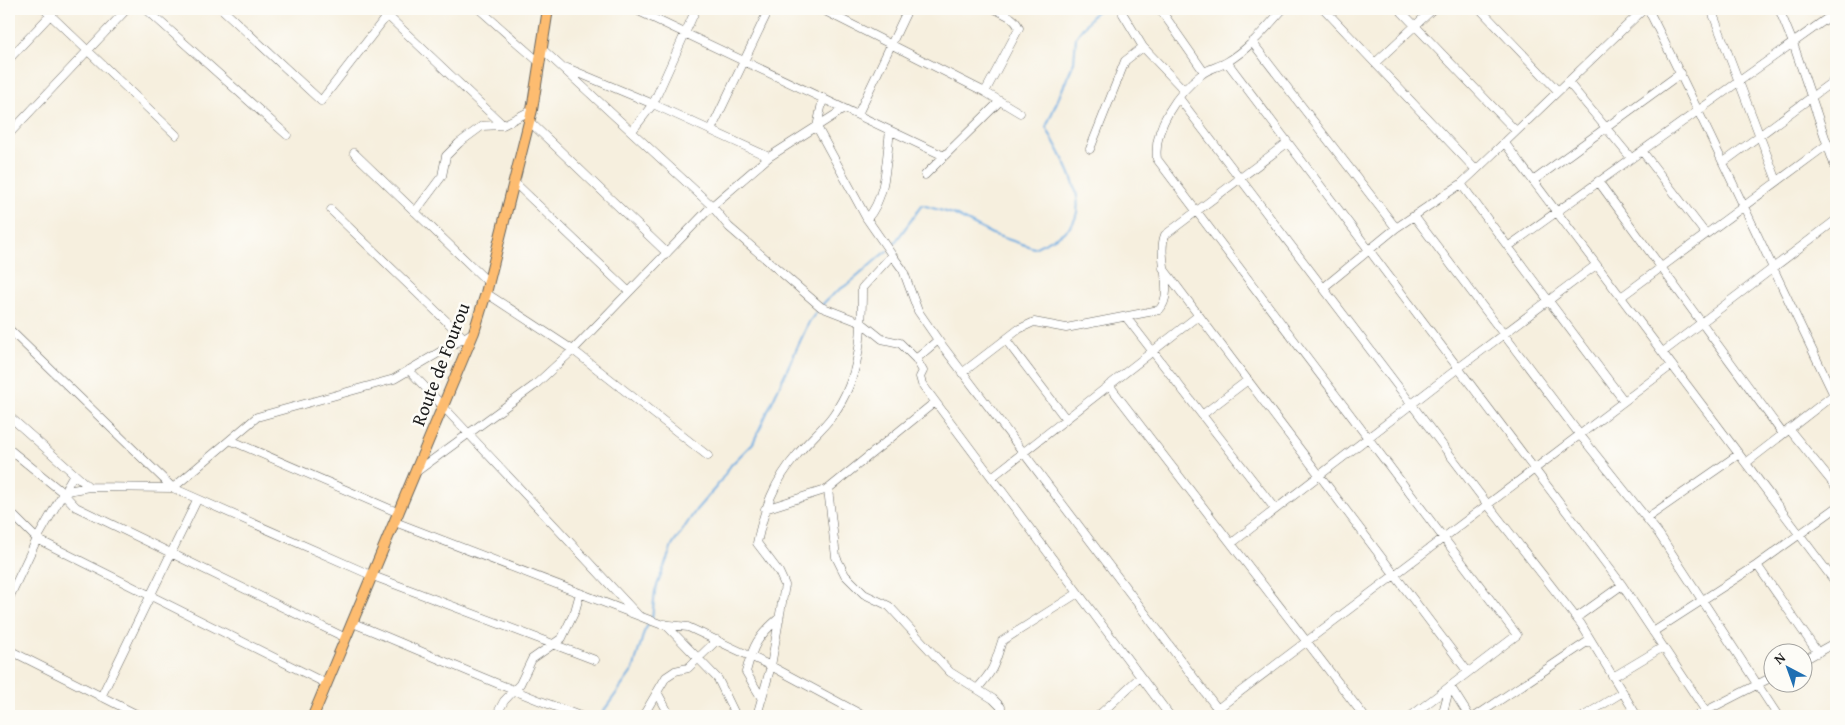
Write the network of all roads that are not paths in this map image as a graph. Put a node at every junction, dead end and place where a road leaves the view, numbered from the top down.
1 (44, 9) edge
2 (127, 9) edge
3 (146, 9) edge
4 (222, 9) edge
5 (479, 9) edge
6 (548, 9) edge
7 (634, 9) edge
8 (696, 9) edge
9 (769, 9) edge
10 (820, 9) edge
11 (908, 9) edge
12 (995, 9) edge
13 (1160, 9) edge
14 (1283, 9) edge
15 (1324, 9) edge
16 (1399, 9) edge
17 (1433, 9) edge
18 (1480, 9) edge
19 (1644, 9) edge
20 (1648, 9) edge
21 (1711, 9) edge
22 (1779, 9) edge
23 (53, 12) edge
24 (389, 12) edge
25 (1836, 12) edge
26 (1123, 14) dead end
27 (1415, 26) junction
28 (686, 32) junction
29 (1252, 42) junction
30 (1793, 43) junction
31 (892, 44) junction
32 (1143, 47) junction
33 (541, 48) junction
34 (88, 51) junction
35 (9, 59) edge
36 (745, 60) junction
37 (539, 62) junction
38 (1227, 62) junction
39 (1375, 63) junction
40 (561, 66) junction
41 (1204, 72) junction
42 (1681, 73) junction
43 (1836, 79) edge
44 (1568, 82) junction
45 (1739, 82) junction
46 (1184, 90) junction
47 (1558, 91) junction
48 (985, 92) junction
49 (1812, 97) junction
50 (823, 98) junction
51 (1179, 98) junction
52 (1000, 101) junction
53 (653, 104) junction
54 (844, 109) junction
55 (532, 110) junction
56 (1700, 110) junction
57 (1020, 113) dead end
58 (858, 114) junction
59 (529, 121) junction
60 (504, 125) junction
61 (817, 126) junction
62 (1606, 128) junction
63 (711, 130) junction
64 (890, 130) junction
65 (632, 131) junction
66 (1516, 131) junction
67 (9, 134) edge
68 (176, 135) dead end
69 (287, 135) dead end
70 (1760, 136) junction
71 (1504, 142) junction
72 (1287, 143) junction
73 (1828, 144) junction
74 (1090, 149) dead end
75 (1642, 151) junction
76 (354, 153) dead end
77 (944, 156) junction
78 (769, 157) junction
79 (1631, 158) junction
80 (1724, 162) junction
81 (1476, 170) junction
82 (1836, 170) edge
83 (925, 175) dead end
84 (1240, 178) junction
85 (1533, 180) junction
86 (1777, 180) junction
87 (1598, 181) junction
88 (514, 182) junction
89 (1461, 184) junction
90 (1743, 205) junction
91 (712, 206) junction
92 (331, 210) dead end
93 (1196, 211) junction
94 (1555, 211) junction
95 (415, 212) junction
96 (1414, 216) junction
97 (867, 219) junction
98 (1836, 220) edge
99 (1396, 228) junction
100 (1705, 233) junction
101 (1509, 246) junction
102 (667, 252) junction
103 (1369, 252) junction
104 (892, 255) junction
105 (1596, 265) junction
106 (1163, 268) junction
107 (1660, 268) junction
108 (1772, 268) junction
109 (488, 283) junction
110 (1323, 288) junction
111 (628, 292) junction
112 (486, 293) junction
113 (1621, 297) junction
114 (1549, 300) junction
115 (1199, 315) junction
116 (1126, 317) junction
117 (862, 323) junction
118 (1701, 323) junction
119 (9, 330) edge
120 (1504, 334) junction
121 (467, 340) junction
122 (938, 340) junction
123 (1006, 340) junction
124 (573, 350) junction
125 (1152, 351) junction
126 (1662, 352) junction
127 (916, 359) junction
128 (1672, 364) junction
129 (1457, 369) junction
130 (409, 370) junction
131 (962, 373) junction
132 (1248, 380) junction
133 (1109, 385) junction
134 (1835, 394) edge
135 (1624, 401) junction
136 (936, 402) junction
137 (1411, 404) junction
138 (444, 407) junction
139 (1202, 415) junction
140 (9, 416) edge
141 (1066, 419) junction
142 (1786, 431) junction
143 (469, 433) junction
144 (1580, 435) junction
145 (1367, 438) junction
146 (230, 440) junction
147 (9, 449) edge
148 (1023, 453) junction
149 (1739, 454) junction
150 (708, 456) dead end
151 (1746, 463) junction
152 (1533, 471) junction
153 (416, 472) junction
154 (74, 474) junction
155 (1320, 475) junction
156 (992, 477) junction
157 (89, 486) junction
158 (1836, 487) edge
159 (174, 488) junction
160 (828, 489) junction
161 (62, 492) junction
162 (197, 500) junction
163 (1488, 505) junction
164 (1836, 508) edge
165 (765, 509) junction
166 (1276, 509) junction
167 (9, 511) edge
168 (397, 517) junction
169 (1647, 518) junction
170 (1800, 534) junction
171 (37, 539) junction
172 (1443, 539) junction
173 (1232, 543) junction
174 (171, 553) junction
175 (1757, 565) junction
176 (1396, 575) junction
177 (373, 576) junction
178 (1836, 583) edge
179 (1622, 585) junction
180 (10, 589) edge
181 (580, 593) junction
182 (1078, 593) junction
183 (150, 596) junction
184 (9, 598) edge
185 (1703, 600) junction
186 (643, 617) junction
187 (780, 618) junction
188 (1576, 618) junction
189 (353, 623) junction
190 (665, 624) junction
191 (1653, 632) junction
192 (346, 638) junction
193 (717, 640) junction
194 (1590, 640) junction
195 (1308, 641) junction
196 (1836, 642) edge
197 (554, 644) junction
198 (1663, 647) junction
199 (9, 650) edge
200 (1818, 652) junction
201 (1812, 655) edge
202 (750, 656) junction
203 (595, 660) dead end
204 (699, 660) junction
205 (771, 666) junction
206 (1468, 672) junction
207 (1140, 677) junction
208 (1614, 677) junction
209 (1762, 683) edge
210 (327, 684) junction
211 (1758, 685) junction
212 (1450, 686) junction
213 (977, 689) junction
214 (513, 692) junction
215 (657, 692) junction
216 (1622, 692) junction
217 (101, 697) junction
218 (762, 700) junction
219 (1217, 709) junction
220 (1708, 713) edge
221 (758, 715) edge
222 (140, 716) edge
223 (313, 716) edge
224 (496, 716) edge
225 (580, 716) edge
226 (643, 716) edge
227 (670, 716) edge
228 (736, 716) edge
229 (864, 716) edge
230 (1000, 716) edge
231 (1098, 716) edge
232 (1170, 716) edge
233 (1208, 716) edge
234 (1223, 716) edge
235 (1364, 716) edge
236 (1411, 716) edge
237 (1442, 716) edge
238 (1469, 716) edge
239 (1476, 716) edge
240 (1584, 716) edge
241 (1638, 716) edge
242 (1696, 716) edge
243 (1778, 716) edge

1 - 23 street
2 - 34 street
3 - 69 street
4 - 24 street
5 - 37 street
6 - 33 main road, Route de Fourou
7 - 28 street
8 - 28 street
9 - 36 street
10 - 31 street
11 - 31 street
12 - 48 street
13 - 41 street
14 - 29 street
15 - 39 street
16 - 27 street
17 - 27 street
18 - 47 street
19 - 44 street
20 - 42 street
21 - 45 street
22 - 30 street
23 - 34 street
23 - 35 street
24 - 60 street
25 - 30 street
26 - 32 street
27 - 39 street
27 - 66 street
28 - 36 street
28 - 53 street
29 - 38 street
29 - 99 street
30 - 45 street
30 - 49 street
31 - 48 street
31 - 58 street
32 - 46 street
32 - 74 street
33 - 37 main road, Route de Fourou
33 - 40 street
34 - 67 street
34 - 68 street
36 - 50 street
36 - 63 street
37 - 55 main road, Route de Fourou
38 - 41 street
38 - 72 street
39 - 81 street
40 - 53 street
40 - 65 street
41 - 46 street
42 - 56 street
42 - 62 street
43 - 49 street
44 - 47 street
44 - 62 street
45 - 56 street
45 - 70 street
46 - 51 street
47 - 66 street
48 - 52 street
49 - 70 street
49 - 73 street
50 - 54 street
50 - 61 street
51 - 84 street
51 - 93 street
52 - 57 street
52 - 77 street
53 - 63 street
53 - 65 street
54 - 58 street
54 - 61 street
55 - 59 main road, Route de Fourou
55 - 60 street
56 - 75 street
56 - 80 street
58 - 64 street
59 - 88 main road, Route de Fourou
59 - 102 street
60 - 95 street
61 - 78 street
61 - 97 street
62 - 79 street
62 - 85 street
63 - 78 street
64 - 77 street
64 - 97 street
65 - 91 street
66 - 71 street
70 - 80 street
70 - 86 street
71 - 81 street
71 - 85 street
72 - 84 street
72 - 103 street
73 - 82 street
73 - 86 street
75 - 79 street
75 - 100 street
76 - 95 street
77 - 83 street
78 - 91 street
79 - 87 street
80 - 90 street
81 - 89 street
84 - 93 street
84 - 110 street
85 - 94 street
86 - 90 street
87 - 94 street
87 - 107 street
88 - 109 main road, Route de Fourou
88 - 111 street
89 - 96 street
89 - 101 street
90 - 100 street
90 - 108 street
91 - 102 street
91 - 117 street
92 - 121 street
93 - 106 street
93 - 145 street
94 - 101 street
94 - 105 street
95 - 109 street
96 - 99 street
96 - 120 street
97 - 104 street
98 - 108 street
99 - 103 street
100 - 107 street
101 - 114 street
102 - 111 street
103 - 110 street
103 - 129 street
104 - 117 street
104 - 122 street
105 - 113 street
105 - 114 street
106 - 115 street
106 - 116 street
107 - 113 street
107 - 118 street
108 - 118 street
108 - 134 street
109 - 112 main road, Route de Fourou
110 - 137 street
111 - 124 street
112 - 121 main road, Route de Fourou
112 - 124 street
113 - 126 street
114 - 120 street
114 - 135 street
115 - 125 street
115 - 132 street
116 - 123 street
116 - 125 street
117 - 127 street
117 - 165 street
118 - 126 street
118 - 142 street
119 - 159 street
120 - 129 street
120 - 144 street
121 - 130 street
121 - 138 main road, Route de Fourou
122 - 127 street
122 - 131 street
123 - 131 street
123 - 141 street
124 - 143 street
124 - 150 street
125 - 133 street
125 - 139 street
126 - 128 street
127 - 136 street
128 - 135 street
128 - 149 street
129 - 137 street
129 - 152 street
130 - 138 street
130 - 146 street
131 - 148 street
132 - 139 street
132 - 155 street
133 - 141 street
133 - 173 street
134 - 142 street
135 - 144 street
136 - 156 street
136 - 160 street
137 - 145 street
137 - 163 street
138 - 143 street
138 - 153 main road, Route de Fourou
139 - 166 street
140 - 154 street
141 - 148 street
142 - 151 street
142 - 158 street
143 - 153 street
143 - 186 street
144 - 152 street
144 - 169 street
145 - 155 street
145 - 172 street
146 - 159 street
146 - 168 street
147 - 161 street
148 - 156 street
148 - 219 street
149 - 151 street
149 - 169 street
151 - 170 street
152 - 163 street
152 - 179 street
153 - 168 main road, Route de Fourou
154 - 157 street
154 - 161 street
155 - 166 street
155 - 176 street
156 - 182 street
157 - 159 street
157 - 161 street
159 - 162 street
160 - 165 street
160 - 213 street
161 - 171 street
161 - 174 street
162 - 174 street
162 - 177 street
163 - 172 street
163 - 188 street
164 - 170 street
165 - 187 street
166 - 173 street
167 - 171 street
168 - 177 main road, Route de Fourou
168 - 181 street
169 - 185 street
170 - 175 street
170 - 178 street
171 - 180 street
171 - 183 street
172 - 176 street
172 - 206 street
173 - 195 street
174 - 183 street
174 - 192 street
175 - 185 street
175 - 200 street
176 - 195 street
176 - 206 street
177 - 189 main road, Route de Fourou
177 - 197 street
179 - 188 street
179 - 191 street
180 - 184 street
181 - 186 street
181 - 197 street
182 - 207 street
182 - 213 street
183 - 210 street
183 - 217 street
185 - 191 street
185 - 211 street
186 - 190 street
187 - 202 street
187 - 205 street
188 - 194 street
189 - 192 main road, Route de Fourou
189 - 214 street
190 - 193 street
190 - 204 street
191 - 198 street
192 - 210 main road, Route de Fourou
193 - 202 street
193 - 204 street
194 - 208 street
194 - 239 street
195 - 219 street
195 - 235 street
196 - 200 street
197 - 203 street
197 - 214 street
198 - 208 street
198 - 220 street
199 - 217 street
200 - 201 street
202 - 205 street
202 - 218 street
204 - 215 street
204 - 228 street
205 - 218 street
205 - 229 street
206 - 212 street
207 - 231 street
207 - 232 street
208 - 216 street
209 - 211 street
210 - 223 main road, Route de Fourou
211 - 220 street
211 - 243 street
212 - 236 street
212 - 237 street
212 - 238 street
213 - 230 street
214 - 224 street
214 - 225 street
215 - 226 street
215 - 227 street
216 - 240 street
216 - 241 street
217 - 222 street
218 - 221 street
219 - 233 street
219 - 234 street
220 - 242 street

